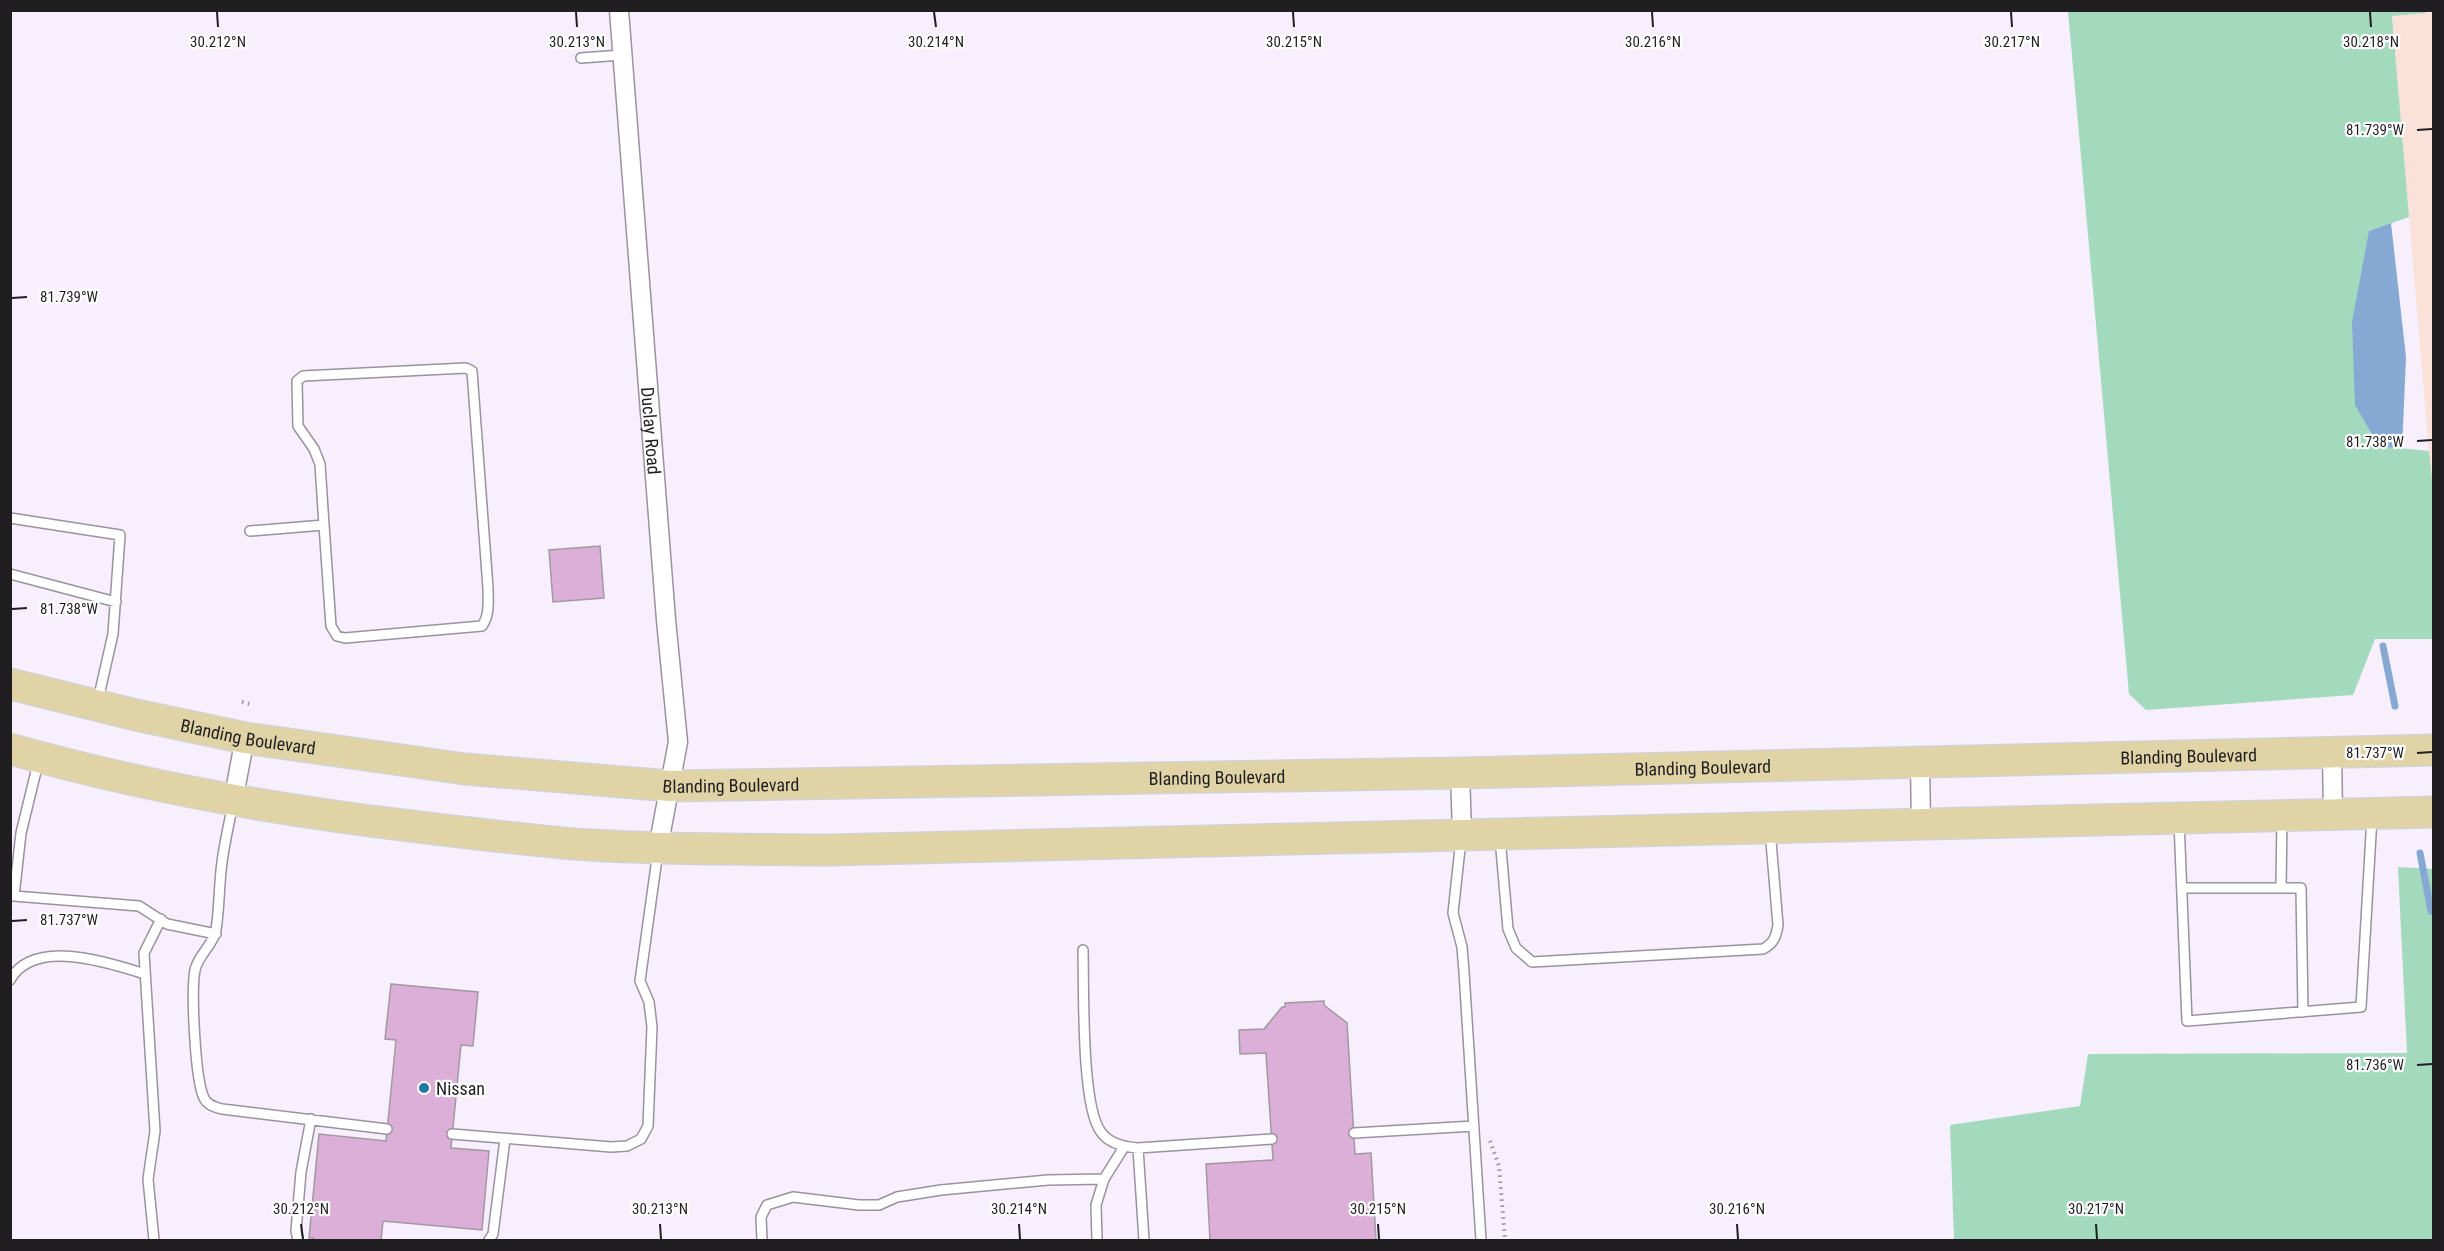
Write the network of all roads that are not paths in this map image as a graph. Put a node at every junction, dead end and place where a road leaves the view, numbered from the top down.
1 (619, 10) edge
2 (622, 55) junction
3 (581, 58) dead end
4 (10, 518) edge
5 (324, 525) junction
6 (250, 531) dead end
7 (10, 574) edge
8 (116, 602) junction
9 (10, 684) edge
10 (97, 706) junction
11 (245, 738) junction
12 (10, 749) edge
13 (2433, 750) edge
14 (2332, 753) junction
15 (40, 757) junction
16 (1920, 762) junction
17 (1460, 772) junction
18 (670, 786) junction
19 (233, 801) junction
20 (2433, 812) edge
21 (2372, 813) junction
22 (2333, 814) junction
23 (2282, 816) junction
24 (2179, 818) junction
25 (1921, 824) junction
26 (1770, 827) junction
27 (1462, 833) junction
28 (1500, 833) junction
29 (658, 848) junction
30 (2182, 884) junction
31 (2281, 888) junction
32 (161, 919) junction
33 (216, 934) junction
34 (1083, 950) dead end
35 (146, 974) junction
36 (10, 980) edge
37 (2303, 1012) junction
38 (311, 1119) junction
39 (1474, 1126) junction
40 (387, 1129) dead end
41 (1354, 1133) dead end
42 (452, 1134) dead end
43 (505, 1139) junction
44 (1272, 1139) dead end
45 (1124, 1147) junction
46 (1138, 1148) junction
47 (1104, 1179) junction
48 (154, 1240) edge
49 (298, 1240) edge
50 (489, 1240) edge
51 (762, 1240) edge
52 (1097, 1240) edge
53 (1144, 1240) edge
54 (1481, 1240) edge

1 - 2 street, Duclay Road
2 - 3 lane
2 - 18 street, Duclay Road
4 - 8 lane
5 - 5 lane
5 - 6 lane
7 - 8 lane
8 - 10 lane
9 - 10 main road, Blanding Boulevard
10 - 11 main road, Blanding Boulevard
11 - 18 main road, Blanding Boulevard
11 - 19 street
12 - 15 main road
13 - 14 main road, Blanding Boulevard
14 - 16 main road, Blanding Boulevard
14 - 22 street
15 - 19 main road
15 - 32 lane
16 - 17 main road, Blanding Boulevard
16 - 25 street
17 - 18 main road, Blanding Boulevard
17 - 27 street
18 - 29 street, Duclay Road
19 - 29 main road
19 - 33 lane
20 - 21 main road
21 - 22 main road
21 - 37 lane
22 - 23 main road
23 - 24 main road
23 - 31 lane
24 - 25 main road
24 - 30 lane
25 - 26 main road
26 - 28 main road
26 - 28 lane
27 - 28 main road
27 - 29 main road
27 - 39 lane
29 - 43 lane
30 - 31 lane
30 - 37 lane
31 - 37 lane
32 - 33 lane
32 - 35 lane
33 - 38 lane
34 - 45 lane
35 - 36 lane
35 - 48 lane
38 - 40 lane
38 - 49 lane
39 - 41 lane
39 - 54 lane
42 - 43 lane
43 - 50 lane
44 - 46 lane
45 - 46 lane
45 - 47 lane
46 - 53 lane
47 - 51 lane
47 - 52 lane

